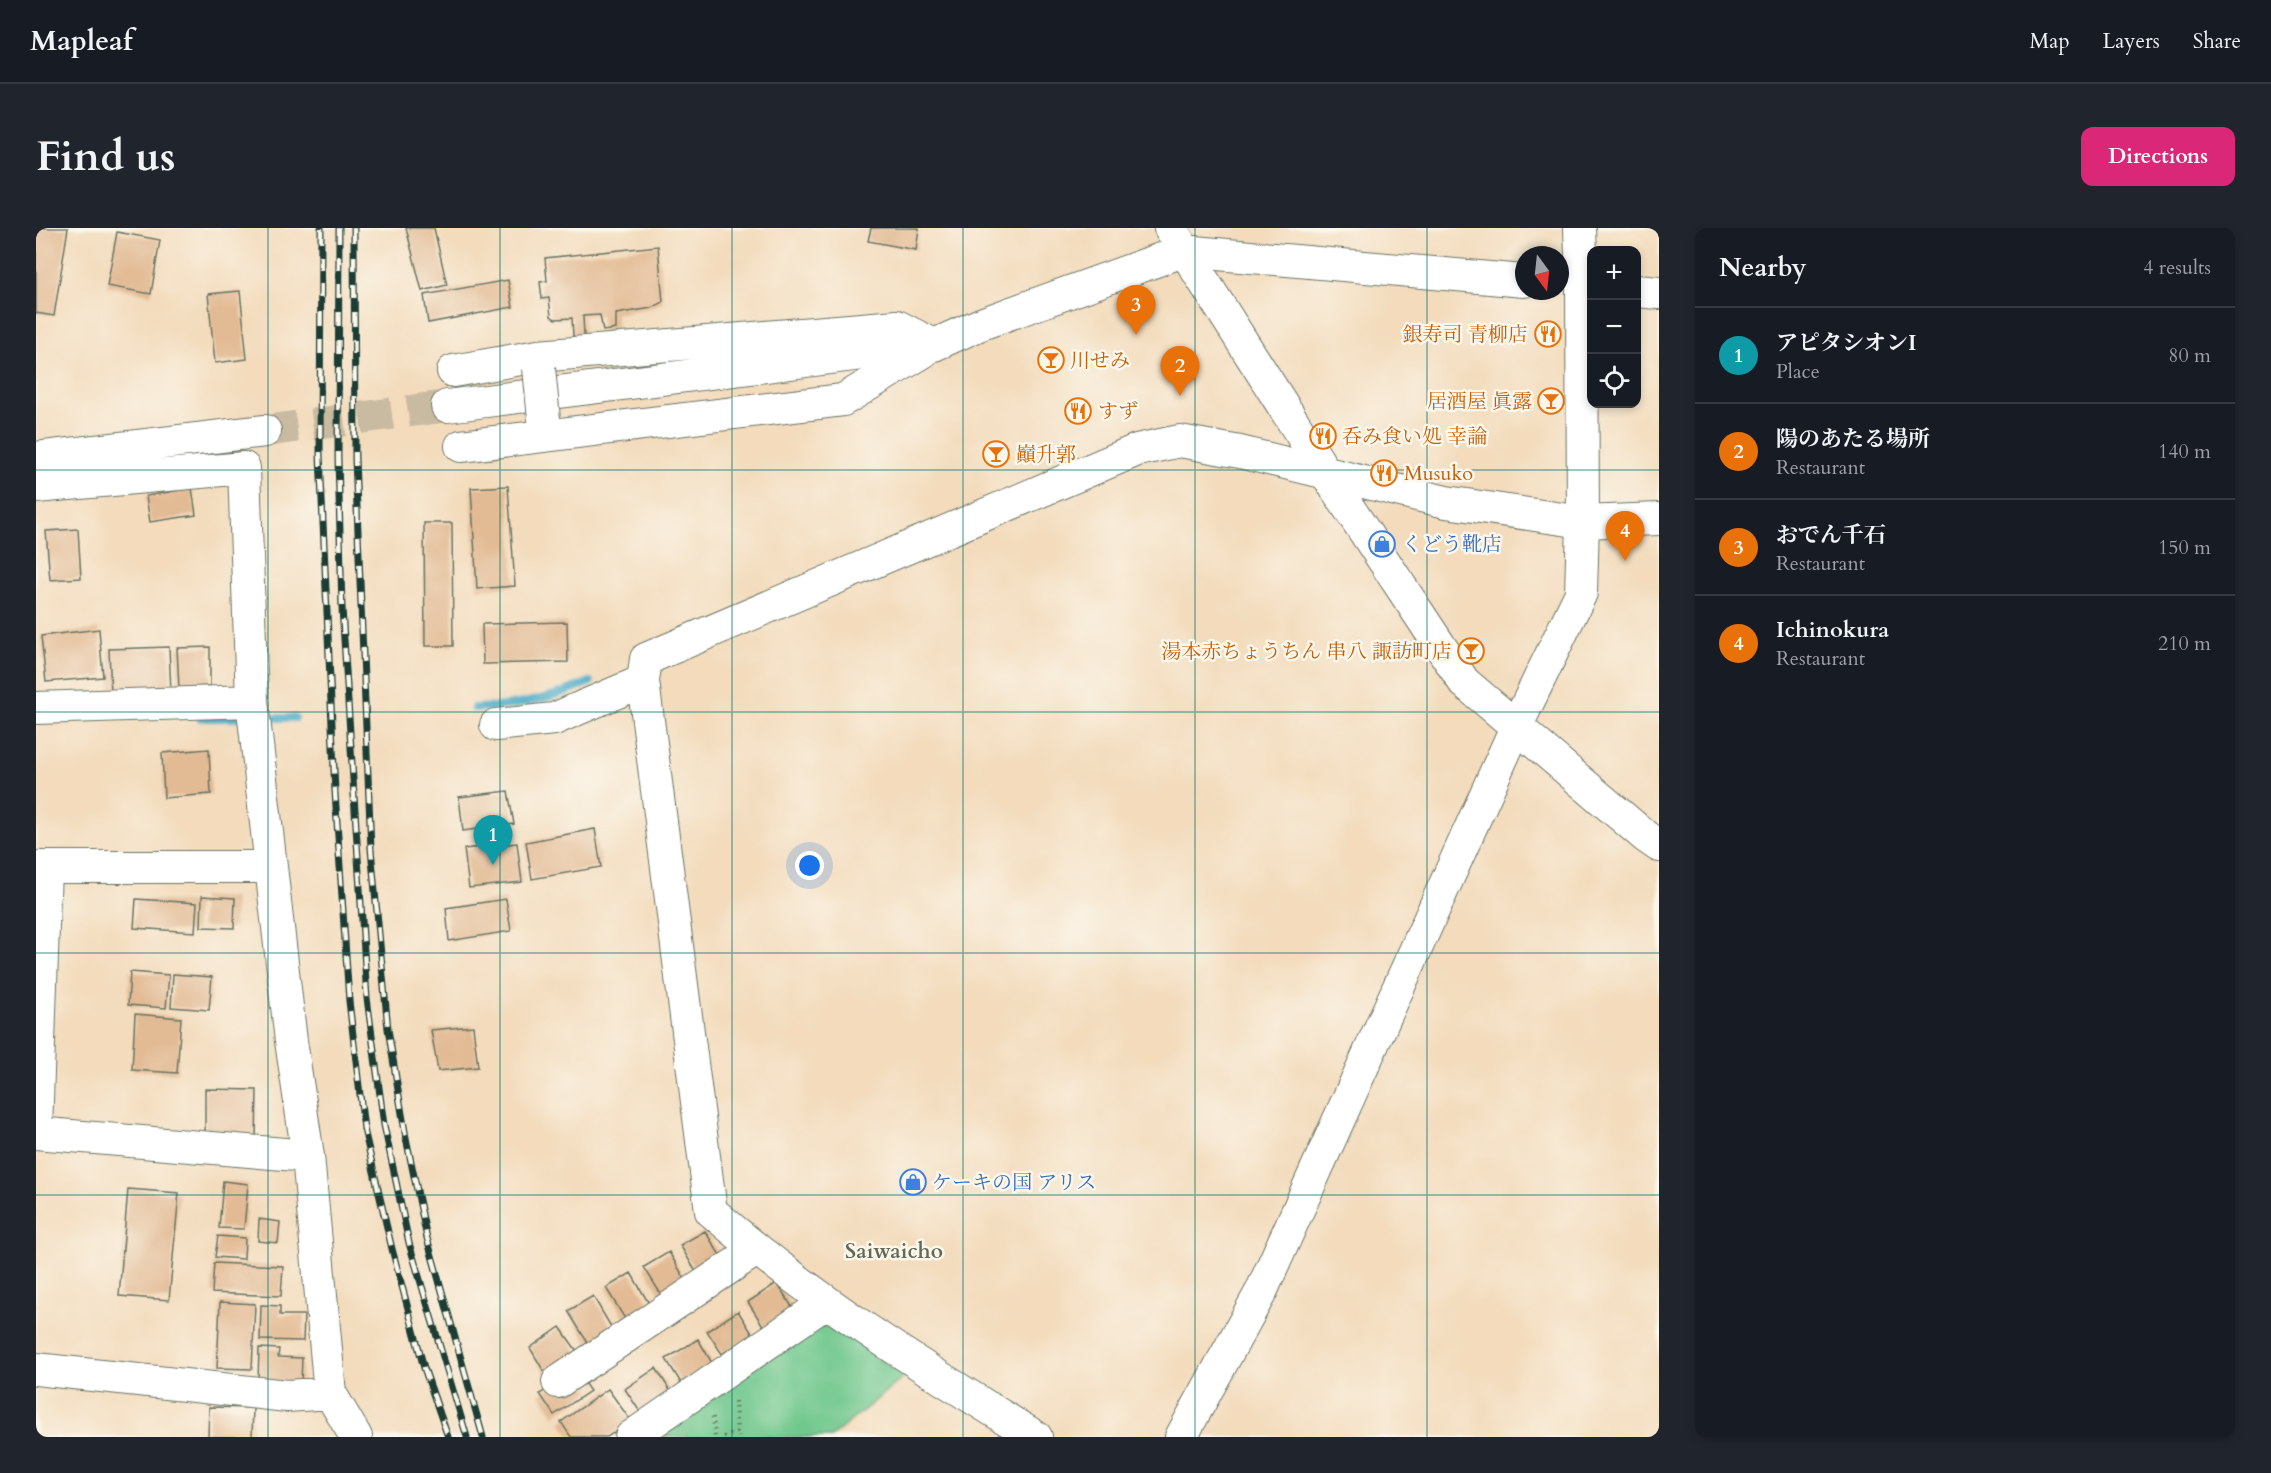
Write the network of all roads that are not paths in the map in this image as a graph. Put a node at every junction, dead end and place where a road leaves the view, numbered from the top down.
1 (1580, 228) edge
2 (1177, 239) edge
3 (1515, 280) edge
4 (1578, 286) edge
5 (1641, 291) edge
6 (1659, 293) edge
7 (934, 345) junction
8 (539, 362) junction
9 (453, 371) tunnel mouth
10 (447, 406) tunnel mouth
11 (545, 427) junction
12 (265, 431) tunnel mouth
13 (461, 446) dead end
14 (36, 458) edge
15 (1327, 475) junction
16 (36, 488) edge
17 (1659, 519) edge
18 (1583, 522) junction
19 (643, 681) junction
20 (252, 701) junction
21 (36, 708) edge
22 (496, 725) dead end
23 (1517, 725) junction
24 (1654, 838) edge
25 (270, 867) junction
26 (41, 868) edge
27 (36, 1131) edge
28 (308, 1156) junction
29 (756, 1250) junction
30 (827, 1302) junction
31 (36, 1369) edge
32 (558, 1382) dead end
33 (330, 1394) junction
34 (356, 1437) edge
35 (631, 1437) edge
36 (1036, 1437) edge
37 (1181, 1437) edge

1 - 4 street
2 - 3 street
2 - 7 street
2 - 15 street
4 - 18 street
5 - 6 street
7 - 8 street
7 - 10 street
7 - 11 street
8 - 9 street
8 - 11 street, bridge
11 - 13 street
12 - 14 street
15 - 18 street
15 - 19 street
15 - 23 street
16 - 20 street
17 - 18 street
18 - 23 street
19 - 22 street
19 - 29 street
20 - 21 street
20 - 25 street
23 - 24 street
23 - 37 street
25 - 26 street
25 - 28 street
26 - 27 street
27 - 28 street
28 - 33 street
29 - 30 street
29 - 32 street
30 - 35 street
30 - 36 street
31 - 33 street
33 - 34 street

